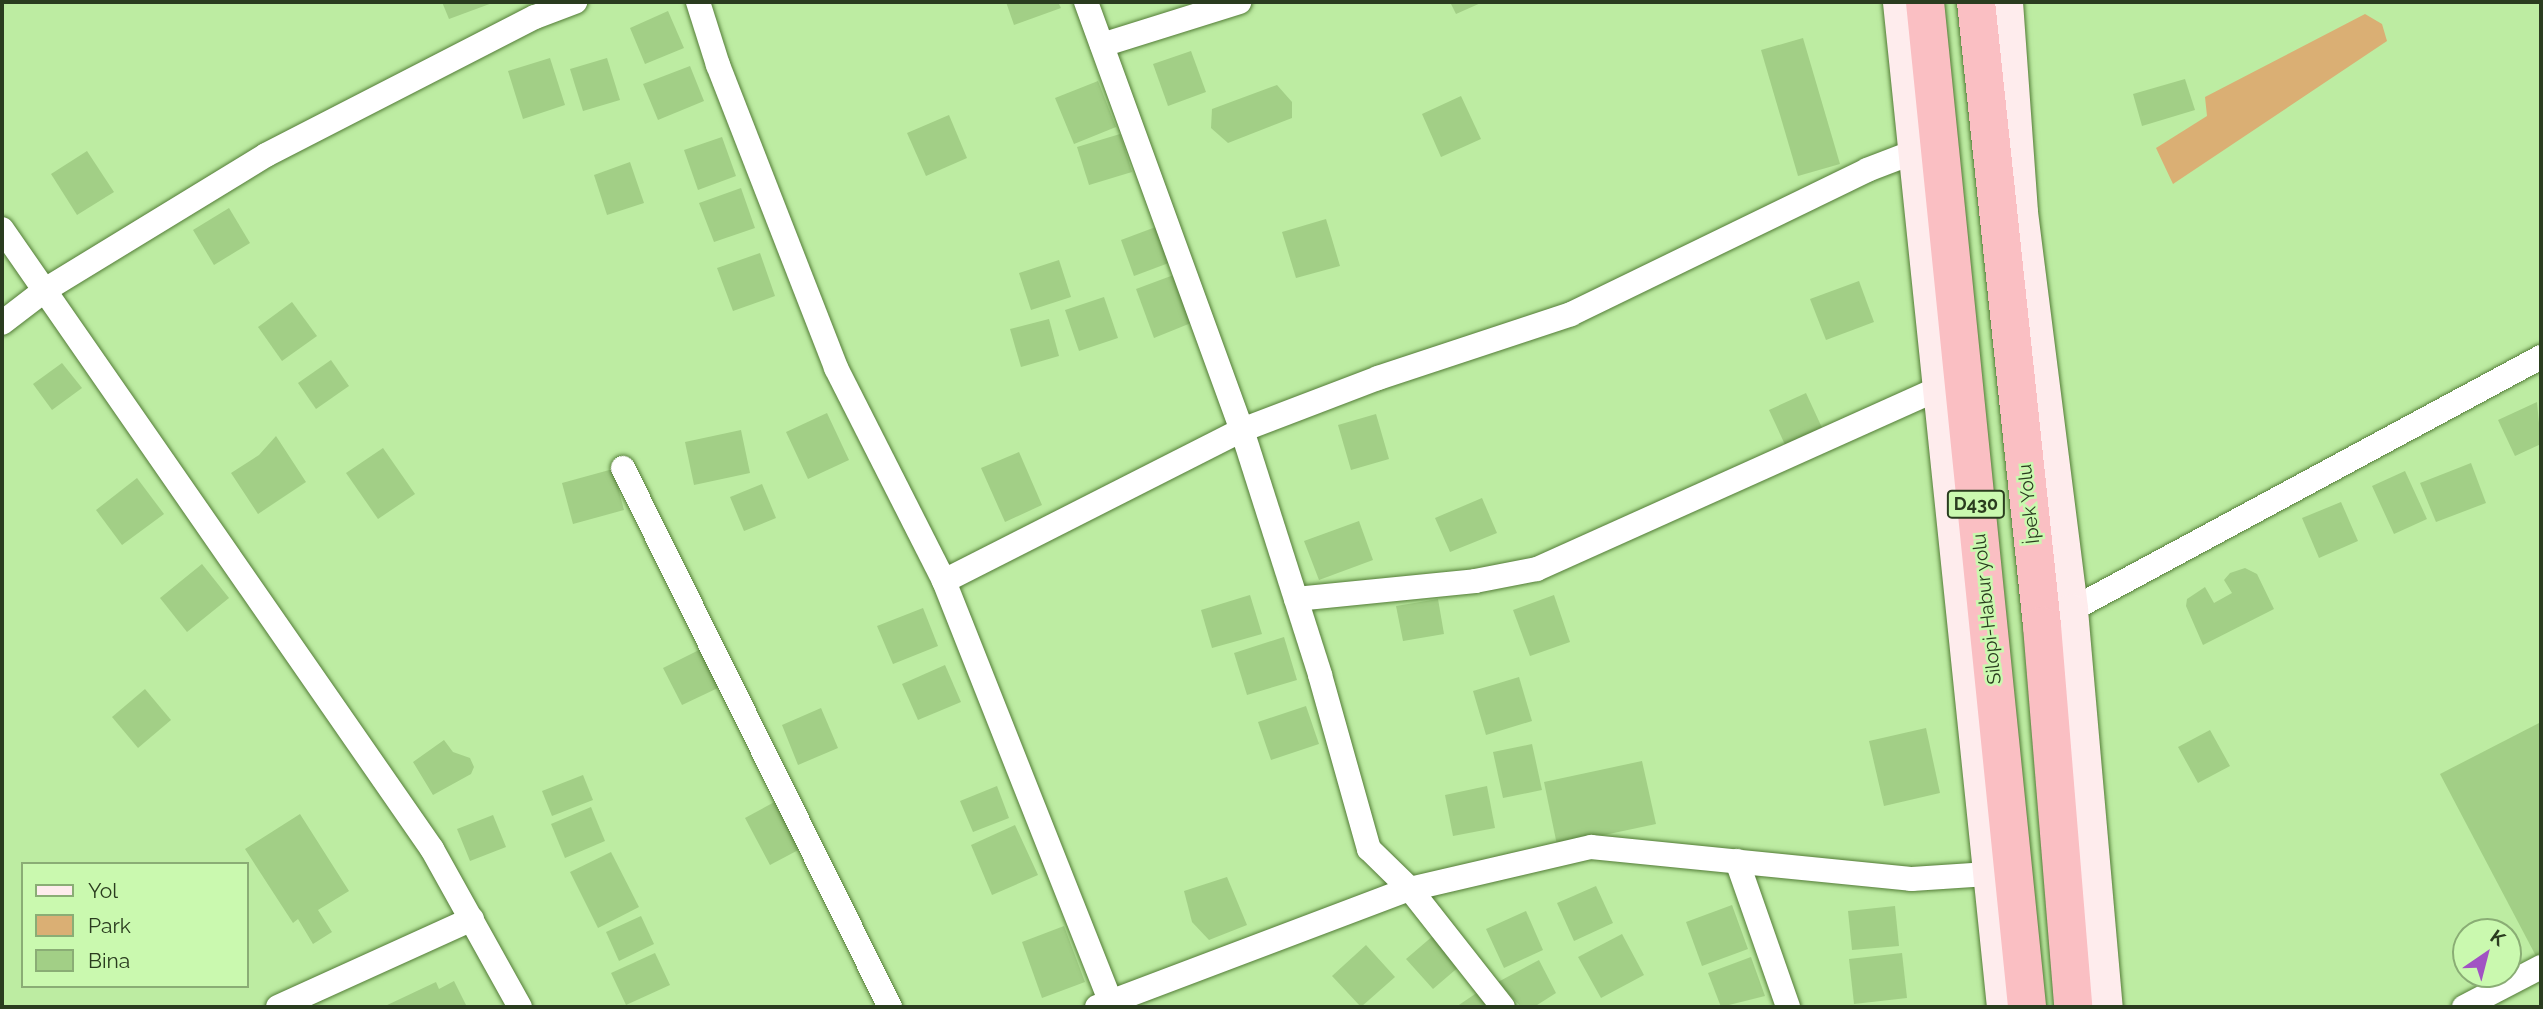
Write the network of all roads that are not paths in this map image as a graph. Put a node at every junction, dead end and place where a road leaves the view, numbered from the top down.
1 (575, 2) edge
2 (698, 2) edge
3 (1086, 2) edge
4 (1239, 2) edge
5 (1899, 2) edge
6 (1925, 2) edge
7 (1976, 2) edge
8 (2006, 2) edge
9 (1102, 45) junction
10 (1914, 152) junction
11 (2, 229) edge
12 (45, 290) junction
13 (2, 323) edge
14 (2541, 357) edge
15 (1939, 388) junction
16 (1242, 429) junction
17 (623, 468) dead end
18 (944, 581) junction
19 (1296, 598) junction
20 (2057, 618) junction
21 (1737, 862) junction
22 (1988, 874) junction
23 (1410, 889) junction
24 (471, 919) junction
25 (2541, 967) edge
26 (1106, 1006) edge
27 (278, 1007) edge
28 (520, 1007) edge
29 (890, 1007) edge
30 (1503, 1007) edge
31 (1788, 1007) edge
32 (2003, 1007) edge
33 (2027, 1007) edge
34 (2073, 1007) edge
35 (2106, 1007) edge
36 (2464, 1007) edge

1 - 12 street
2 - 18 street
3 - 9 street
4 - 9 street
5 - 10 street
6 - 33 highway, Silopi-Habur yolu / D430
7 - 20 highway, İpek Yolu / D430
8 - 20 street
9 - 16 street
10 - 15 street
10 - 16 street
11 - 12 street
12 - 13 street
12 - 24 street
14 - 20 street
15 - 19 street
15 - 22 street
16 - 18 street
16 - 19 street
17 - 29 street
18 - 26 street
19 - 23 street
20 - 34 highway, İpek Yolu / D430
20 - 35 street
21 - 22 street
21 - 23 street
21 - 31 street
22 - 32 street
23 - 26 street
23 - 30 street
24 - 27 street
24 - 28 street
25 - 36 street

